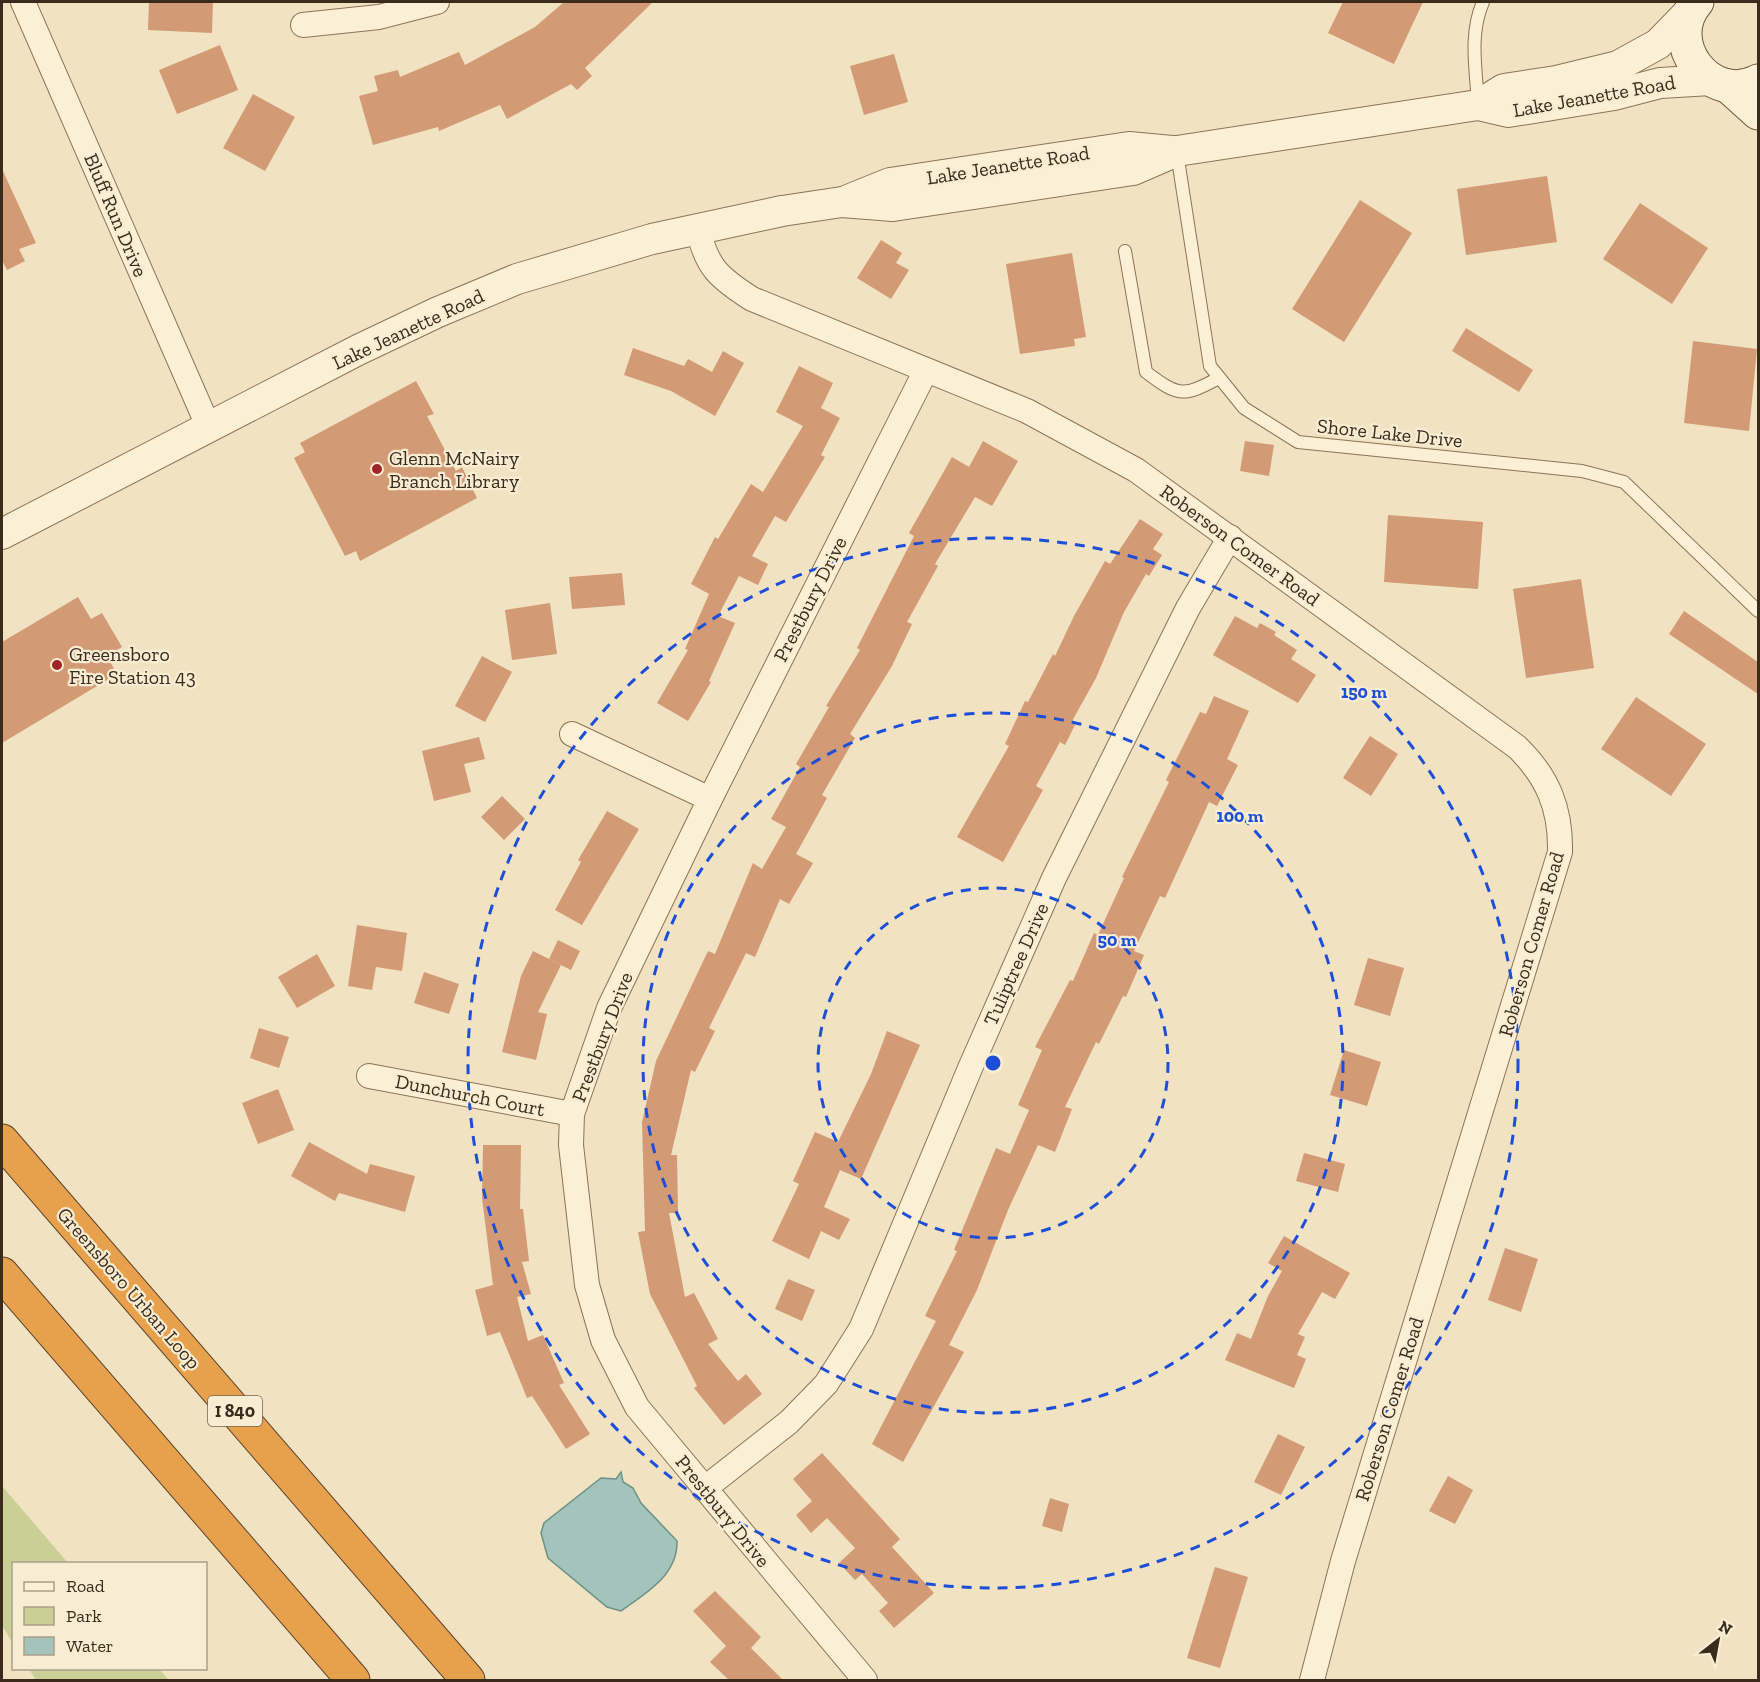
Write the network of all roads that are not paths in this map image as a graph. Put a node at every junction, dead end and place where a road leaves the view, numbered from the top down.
1 (23, 2) edge
2 (437, 2) edge
3 (1483, 2) edge
4 (1694, 4) edge
5 (303, 25) dead end
6 (1732, 82) edge
7 (1478, 105) junction
8 (1758, 113) edge
9 (1177, 152) junction
10 (698, 228) junction
11 (1125, 251) dead end
12 (926, 370) junction
13 (1220, 378) junction
14 (208, 428) junction
15 (2, 534) edge
16 (1230, 537) junction
17 (1758, 611) edge
18 (572, 734) dead end
19 (710, 799) junction
20 (369, 1076) dead end
21 (572, 1114) junction
22 (2, 1141) edge
23 (2, 1274) edge
24 (704, 1489) junction
25 (353, 1680) edge
26 (468, 1680) edge
27 (865, 1680) edge
28 (1312, 1680) edge

1 - 14 street, Bluff Run Drive
2 - 5 street
3 - 7 lane
4 - 6 main road
4 - 7 street, Lake Jeanette Road
6 - 7 street, Lake Jeanette Road
6 - 8 main road
7 - 9 street, Lake Jeanette Road
9 - 10 street, Lake Jeanette Road
9 - 13 lane, Shore Lake Drive
10 - 12 street, Roberson Comer Road
10 - 14 street, Lake Jeanette Road
11 - 13 lane
12 - 16 street, Roberson Comer Road
12 - 19 street, Prestbury Drive
13 - 17 lane, Shore Lake Drive
14 - 15 street, Lake Jeanette Road
16 - 24 street, Tuliptree Drive
16 - 28 street, Roberson Comer Road
18 - 19 street
19 - 21 street, Prestbury Drive
20 - 21 street, Dunchurch Court
21 - 24 street, Prestbury Drive
22 - 26 highway, Greensboro Urban Loop / I 840
23 - 25 highway
24 - 27 street, Prestbury Drive

